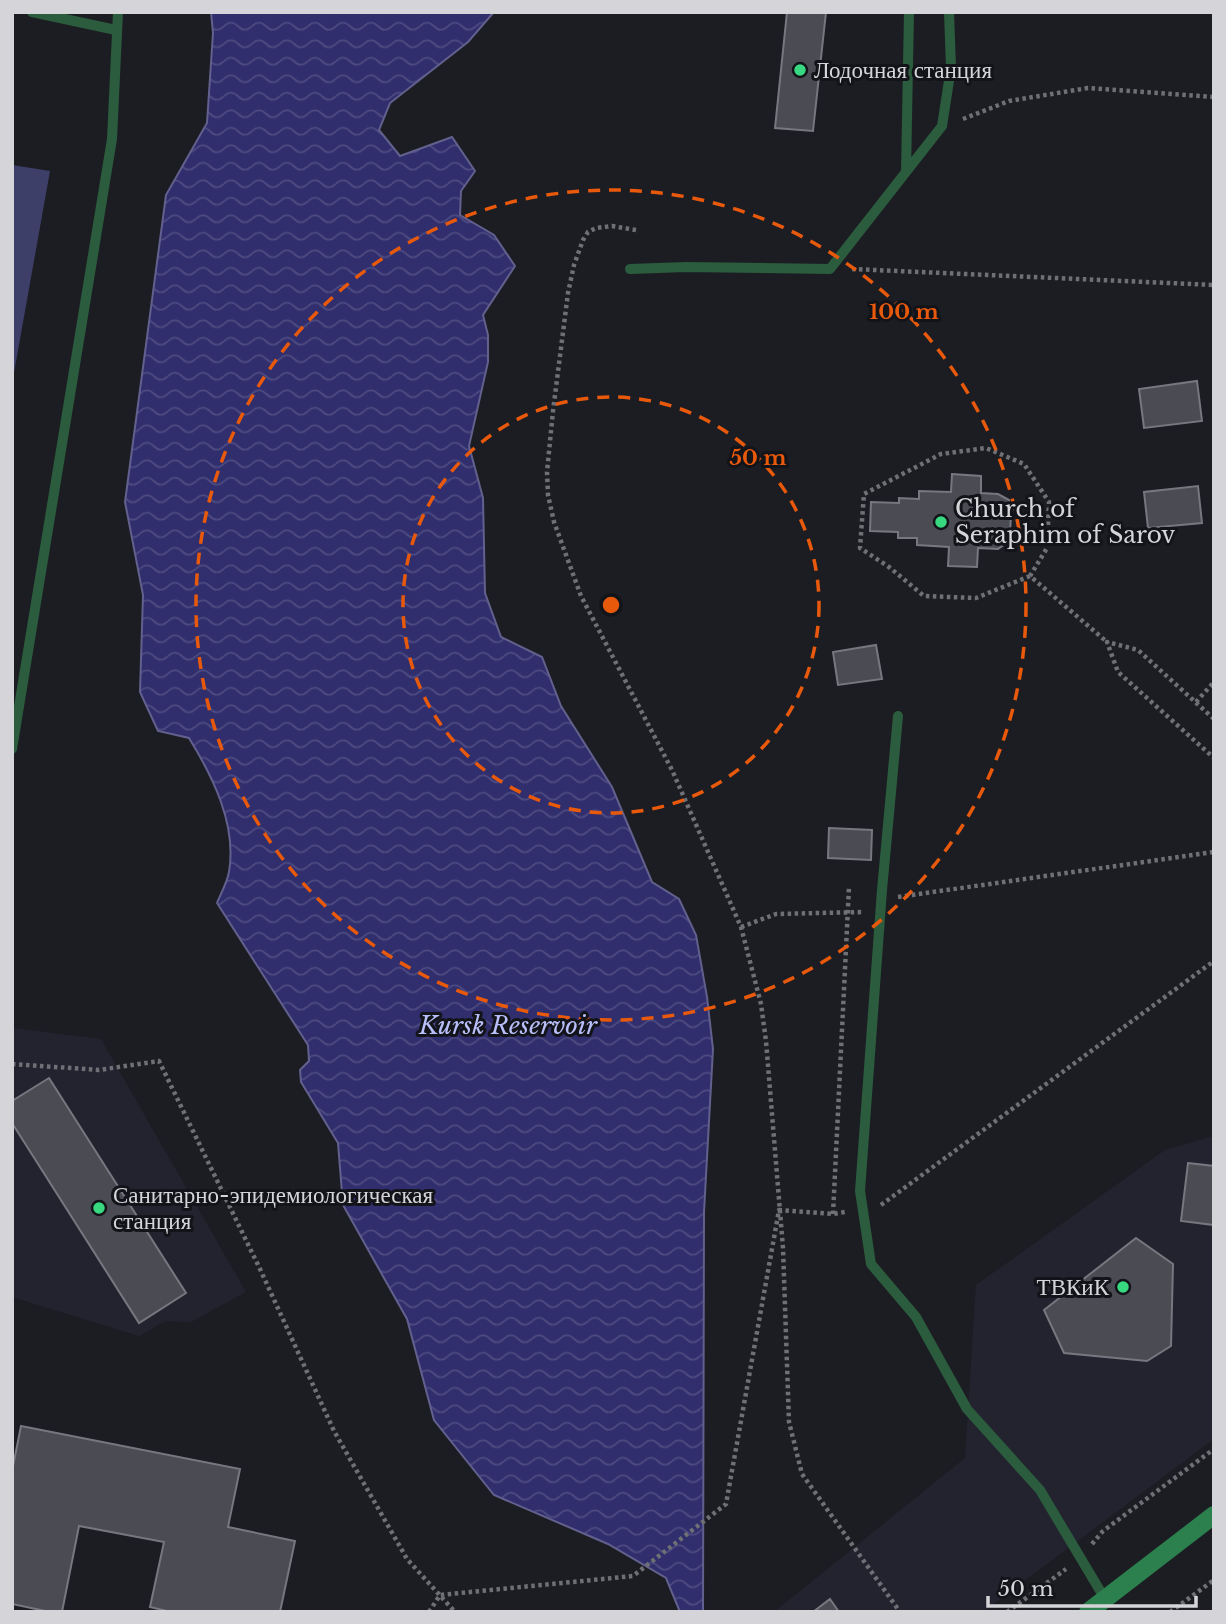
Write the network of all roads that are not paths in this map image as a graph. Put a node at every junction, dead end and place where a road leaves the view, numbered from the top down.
1 (32, 12) edge
2 (118, 12) edge
3 (909, 12) edge
4 (949, 12) edge
5 (116, 30) junction
6 (906, 172) junction
7 (631, 269) dead end
8 (898, 716) dead end
9 (12, 750) edge
10 (1214, 1515) edge
11 (1105, 1598) junction
12 (1088, 1612) edge

1 - 5 lane
2 - 5 lane
3 - 6 lane
4 - 6 lane
5 - 9 lane
6 - 7 lane
8 - 11 lane
10 - 11 main road
11 - 12 main road

